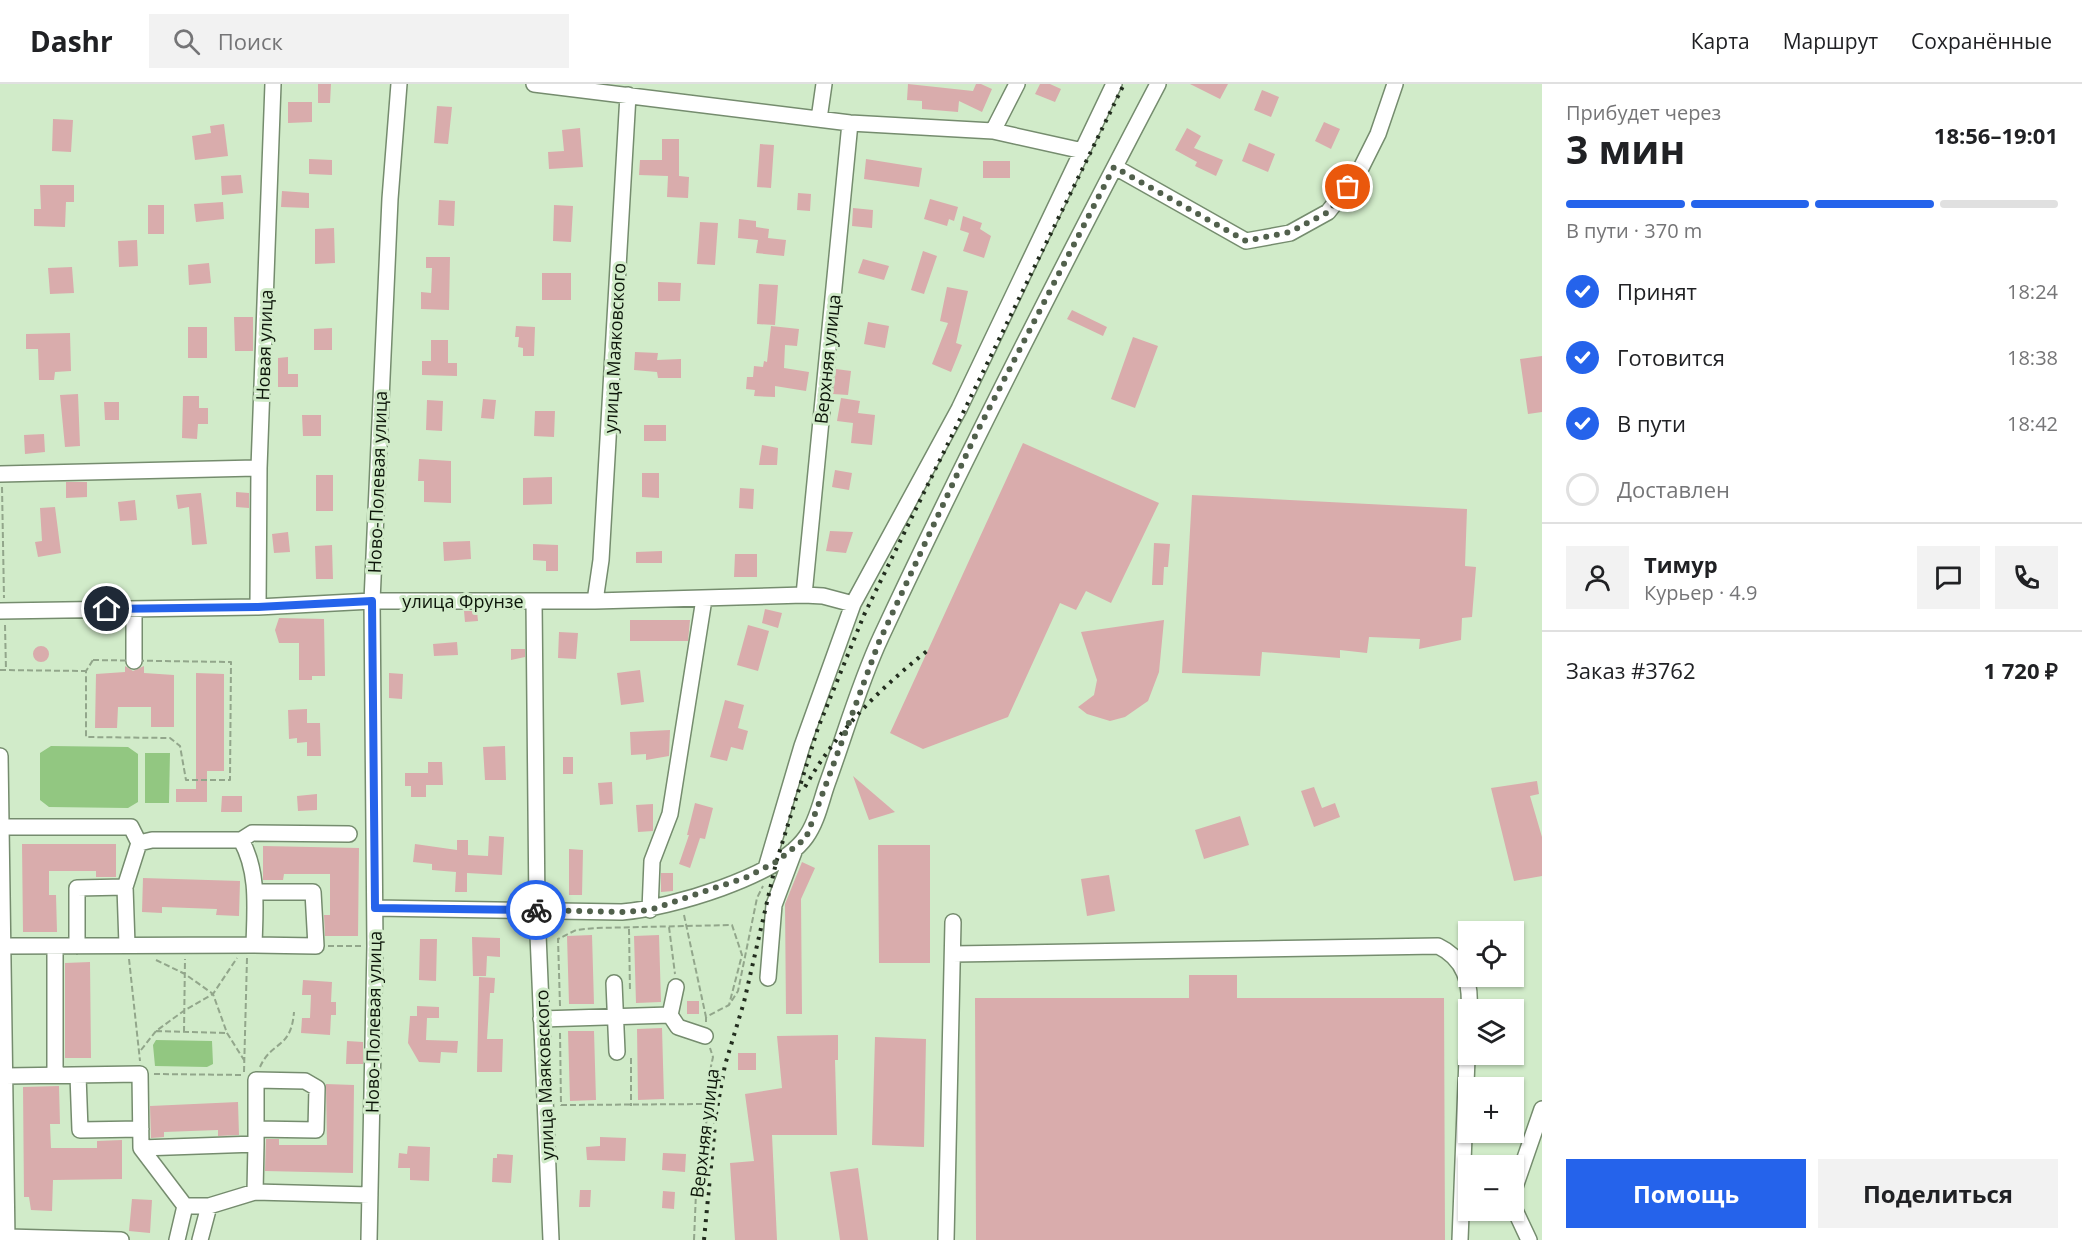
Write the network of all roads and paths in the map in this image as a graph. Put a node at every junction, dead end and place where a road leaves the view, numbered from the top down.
1 (273, 84) edge
2 (399, 84) edge
3 (534, 84) edge
4 (824, 84) edge
5 (1017, 84) edge
6 (1114, 84) edge
7 (1158, 84) edge
8 (1395, 84) edge
9 (628, 94) junction
10 (819, 119) junction
11 (850, 123) junction
12 (993, 131) junction
13 (1083, 151) junction
14 (1114, 167) junction
15 (259, 468) junction
16 (1, 474) edge
17 (804, 595) junction
18 (704, 598) junction
19 (372, 601) junction
20 (534, 601) junction
21 (595, 601) junction
22 (854, 604) junction
23 (258, 607) junction
24 (134, 609) junction
25 (2, 611) edge
26 (134, 661) junction
27 (0, 670) edge
28 (6, 670) junction
29 (86, 670) junction
30 (0, 756) edge
31 (2, 827) junction
32 (349, 834) dead end
33 (241, 840) junction
34 (139, 843) junction
35 (795, 849) junction
36 (766, 868) junction
37 (125, 888) junction
38 (255, 892) junction
39 (681, 900) junction
40 (375, 908) junction
41 (537, 910) junction
42 (650, 910) junction
43 (954, 922) dead end
44 (685, 926) junction
45 (669, 927) junction
46 (558, 939) dead end
47 (251, 944) junction
48 (127, 945) junction
49 (185, 945) junction
50 (3, 946) junction
51 (55, 946) junction
52 (77, 946) junction
53 (316, 946) junction
54 (375, 946) junction
55 (953, 954) junction
56 (156, 959) dead end
57 (185, 974) junction
58 (768, 978) dead end
59 (614, 983) dead end
60 (676, 987) joint
61 (213, 994) junction
62 (1469, 999) edge
63 (729, 1005) junction
64 (185, 1010) junction
65 (294, 1012) dead end
66 (670, 1015) junction
67 (615, 1016) junction
68 (706, 1017) junction
69 (542, 1019) junction
70 (156, 1031) junction
71 (184, 1032) junction
72 (227, 1033) junction
73 (705, 1036) junction
74 (140, 1051) junction
75 (617, 1052) dead end
76 (244, 1060) junction
77 (1467, 1065) edge
78 (140, 1074) junction
79 (55, 1075) junction
80 (78, 1075) junction
81 (6, 1076) junction
82 (250, 1077) junction
83 (709, 1104) junction
84 (561, 1106) dead end
85 (1542, 1109) edge
86 (141, 1129) junction
87 (256, 1136) junction
88 (141, 1148) junction
89 (1524, 1161) edge
90 (255, 1192) junction
91 (370, 1195) junction
92 (185, 1206) junction
93 (209, 1206) junction
94 (1520, 1221) edge
95 (7, 1239) edge
96 (121, 1240) edge
97 (177, 1240) edge
98 (200, 1240) edge
99 (369, 1240) edge
100 (551, 1240) edge
101 (693, 1240) edge
102 (946, 1240) edge
103 (1460, 1240) edge
104 (1529, 1240) edge

1 - 15 street, Новая улица
2 - 19 street, Ново-Полевая улица
3 - 9 street
4 - 10 street
5 - 12 street
6 - 13 street
7 - 14 street
8 - 14 street
9 - 10 street
9 - 21 street, улица Маяковского
10 - 11 street
11 - 12 street
11 - 17 street, Верхняя улица
12 - 13 street
13 - 22 street
14 - 35 street
15 - 16 street
15 - 23 street, Новая улица
16 - 25 path
17 - 18 street, улица Фрунзе
17 - 22 street, улица Фрунзе
18 - 21 street, улица Фрунзе
18 - 42 street
19 - 20 street, улица Фрунзе
19 - 23 street, улица Фрунзе
19 - 40 street, Ново-Полевая улица
20 - 21 street, улица Фрунзе
20 - 41 street, улица Маяковского
22 - 36 street
23 - 24 street, улица Фрунзе
24 - 25 street, улица Фрунзе
24 - 26 street
25 - 28 path
26 - 29 path
26 - 29 path
27 - 28 path
28 - 29 path
30 - 31 street
31 - 34 street
31 - 50 street
32 - 33 street
33 - 34 street
33 - 38 street
34 - 37 street
35 - 36 street
35 - 58 street
36 - 39 street
36 - 63 path
37 - 48 street
37 - 52 street
38 - 47 street
38 - 53 street
39 - 42 street
39 - 44 path, Верхняя улица
40 - 41 street
40 - 54 street, Ново-Полевая улица
41 - 42 street
41 - 69 street, улица Маяковского
43 - 55 street
44 - 45 path
44 - 63 path
44 - 68 path, Верхняя улица
45 - 46 path
45 - 60 path
47 - 49 street
47 - 53 street
47 - 61 path
47 - 76 path
48 - 49 street
48 - 52 street
48 - 74 path
49 - 57 path
50 - 51 street
50 - 81 street
51 - 52 street
51 - 79 street
53 - 54 path
54 - 91 street, Ново-Полевая улица
55 - 62 street
55 - 102 street
56 - 57 path
57 - 61 path
57 - 64 path
59 - 67 street
60 - 66 street
61 - 64 path
61 - 72 path
63 - 68 path
64 - 70 path
64 - 71 path
65 - 82 path
66 - 67 street
66 - 73 street
67 - 69 street
67 - 75 street
68 - 73 path, Верхняя улица
69 - 100 street, улица Маяковского
70 - 71 path
70 - 74 path
71 - 72 path
72 - 76 path
73 - 83 path, Верхняя улица
74 - 78 path
76 - 82 path
77 - 103 street
78 - 80 street
78 - 82 path
78 - 86 street
79 - 80 street
79 - 81 street
80 - 86 street
81 - 95 street
82 - 87 street
82 - 87 street
83 - 84 path
83 - 101 path, Верхняя улица
85 - 89 street
86 - 88 street
87 - 88 street
87 - 90 street
88 - 92 street
90 - 91 street
90 - 93 street
91 - 99 street, Ново-Полевая улица
92 - 93 street
92 - 97 street
93 - 98 street
94 - 104 street
95 - 96 street

